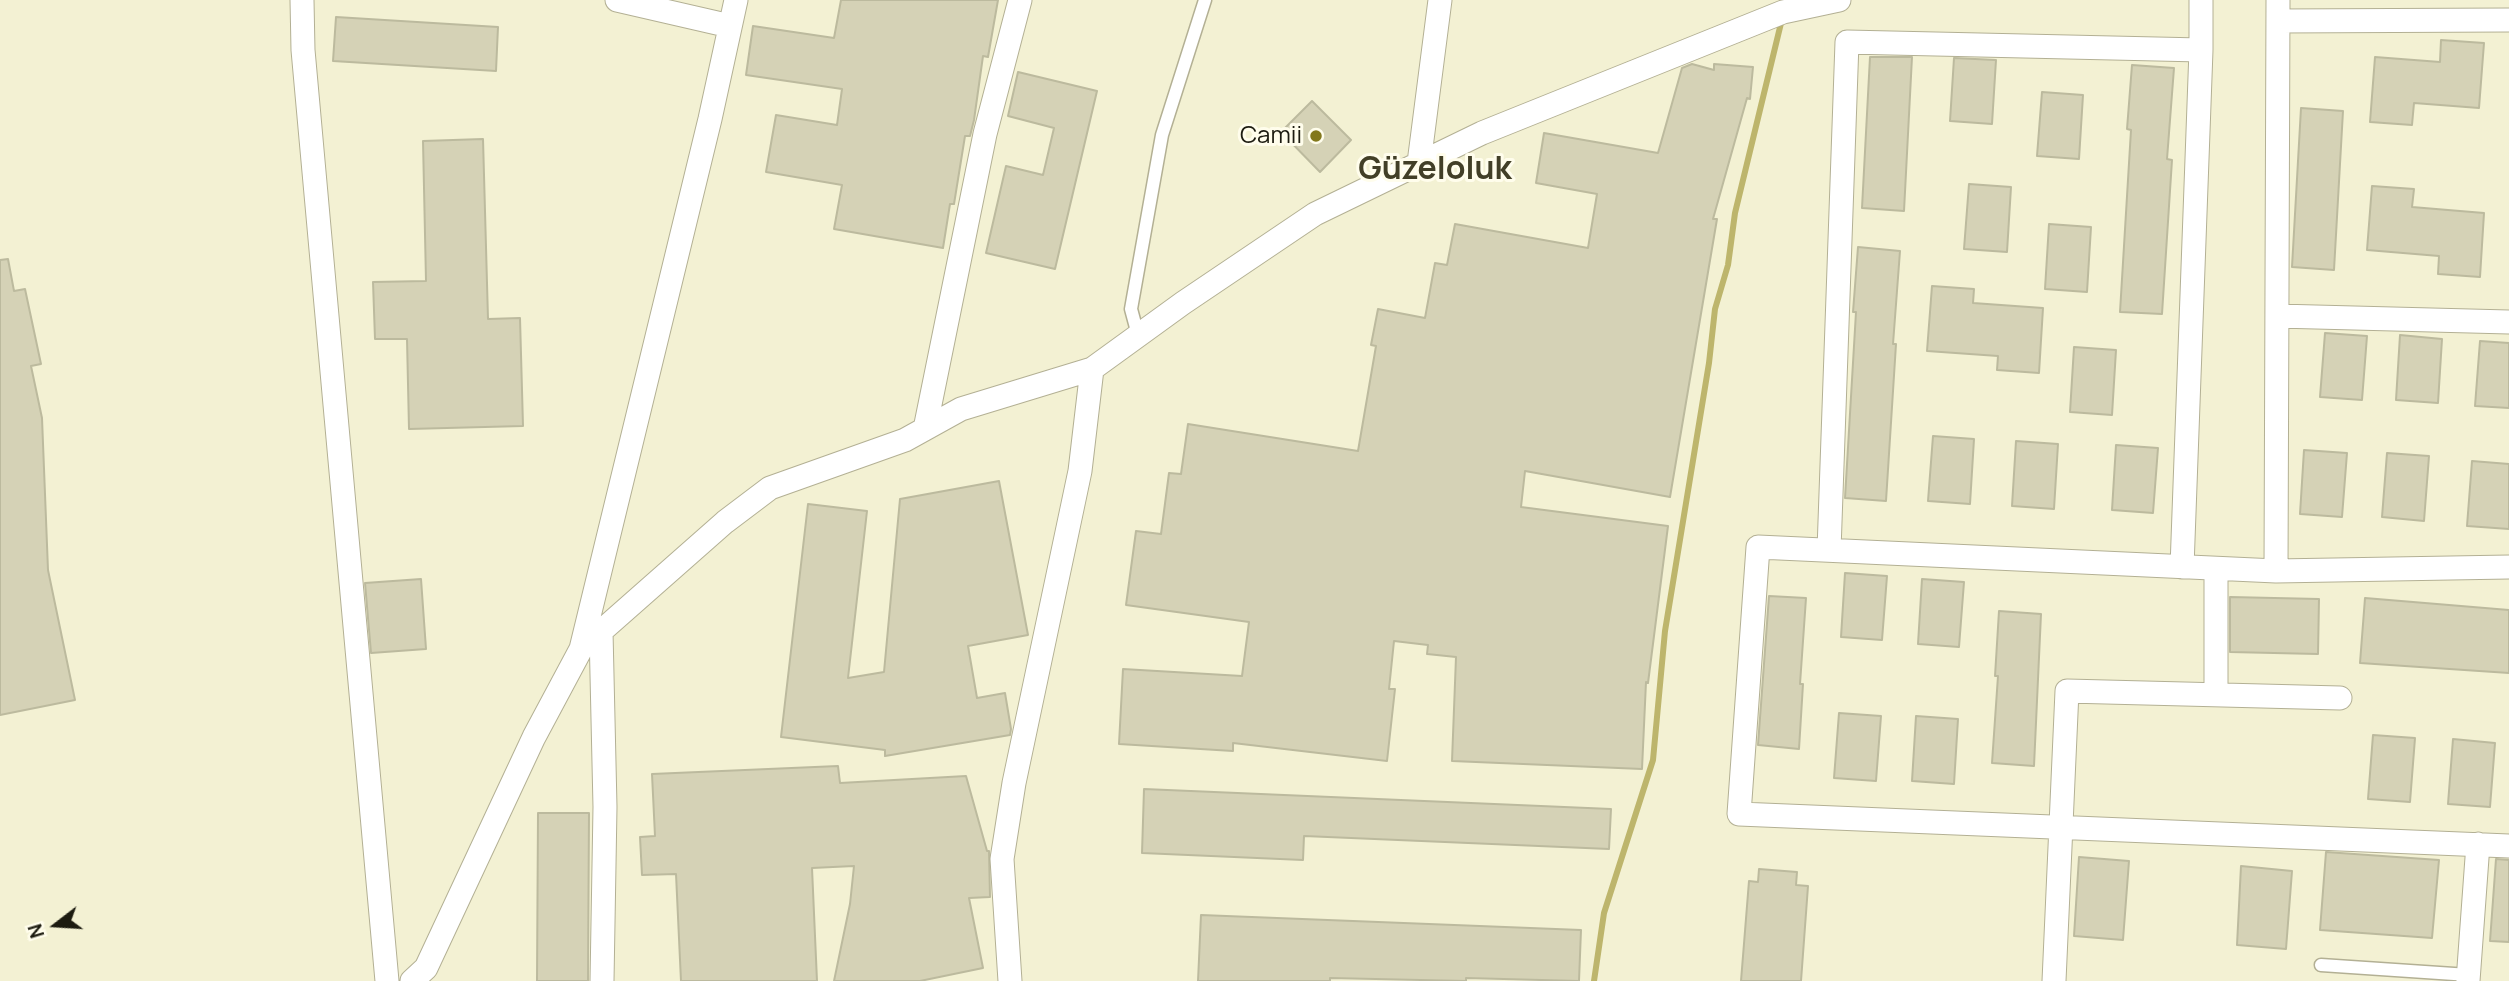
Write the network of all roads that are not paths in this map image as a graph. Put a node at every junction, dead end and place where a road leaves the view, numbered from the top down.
1 (302, 0) edge
2 (617, 0) edge
3 (736, 0) edge
4 (1020, 0) edge
5 (1205, 0) edge
6 (1440, 0) edge
7 (1839, 0) edge
8 (2201, 0) edge
9 (2278, 10) edge
10 (2509, 20) edge
11 (730, 26) junction
12 (2201, 50) junction
13 (1419, 163) junction
14 (2277, 316) junction
15 (2509, 322) edge
16 (1138, 335) junction
17 (1092, 369) junction
18 (925, 429) junction
19 (1829, 550) junction
20 (2182, 567) junction
21 (2509, 567) edge
22 (2216, 569) junction
23 (2276, 571) junction
24 (601, 631) junction
25 (580, 649) junction
26 (2216, 695) junction
27 (2340, 698) dead end
28 (2061, 828) junction
29 (2478, 845) junction
30 (2509, 846) edge
31 (2321, 965) dead end
32 (2468, 978) edge
33 (387, 981) edge
34 (412, 981) edge
35 (602, 981) edge
36 (1010, 981) edge
37 (2054, 981) edge

1 - 33 street
2 - 11 street
3 - 11 street
4 - 18 street
5 - 16 lane
6 - 13 street
7 - 13 street
8 - 12 street
9 - 10 street
9 - 14 street
11 - 25 street
12 - 19 street
12 - 20 street
13 - 16 street
14 - 15 street
14 - 23 street
16 - 17 street
17 - 18 street
17 - 36 street
18 - 24 street
19 - 20 street
19 - 28 street
20 - 22 street
21 - 23 street
22 - 23 street
22 - 26 street
24 - 25 street
24 - 35 street
25 - 34 street
26 - 27 street
26 - 28 street
28 - 29 street
28 - 37 street
29 - 30 street
29 - 32 street
31 - 32 lane

